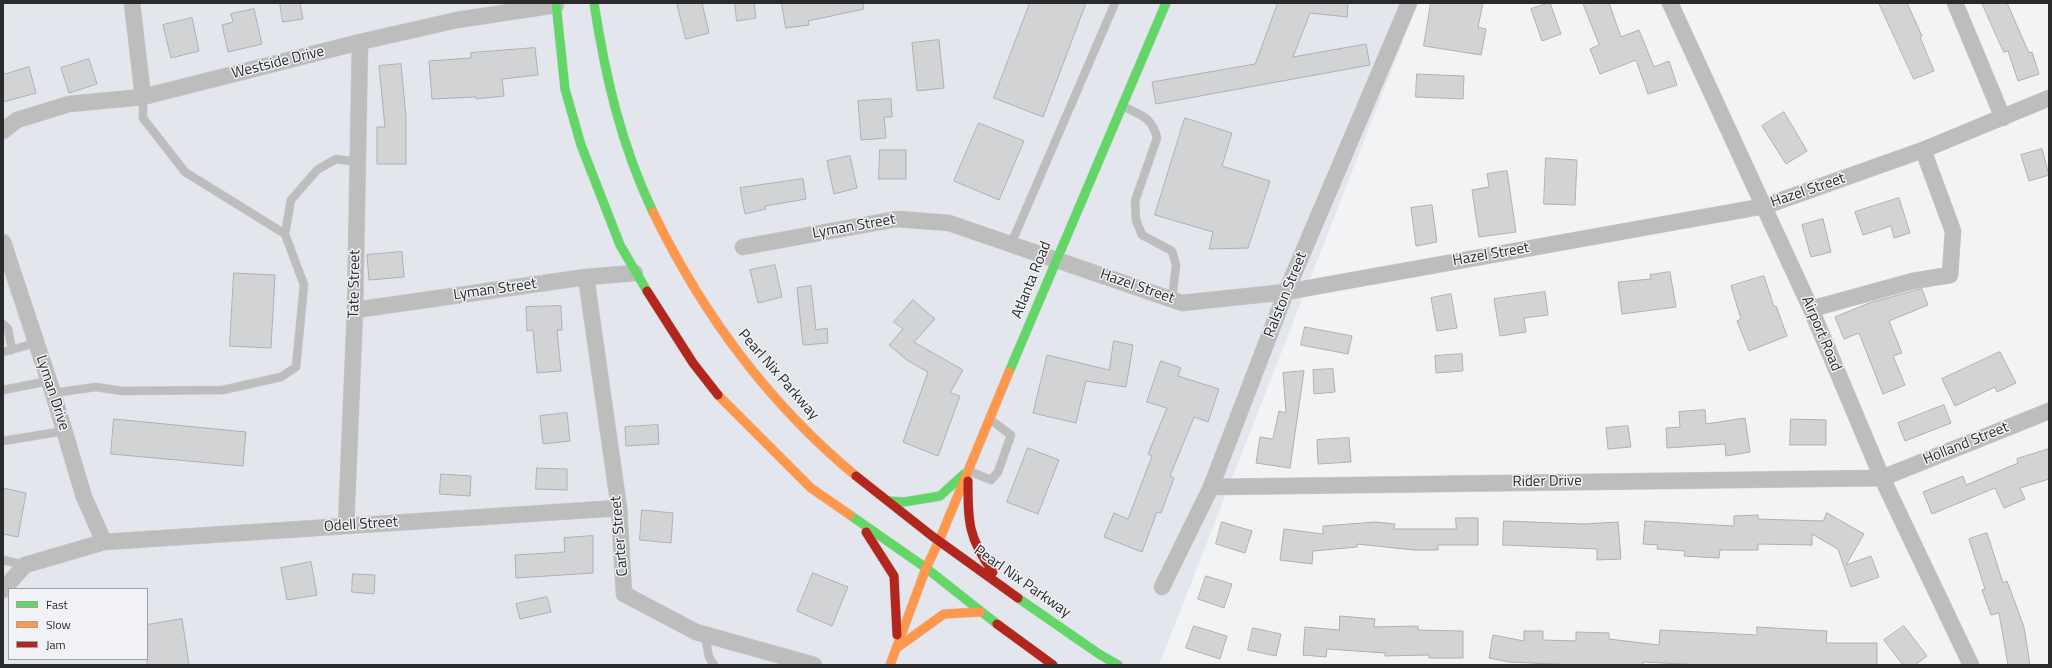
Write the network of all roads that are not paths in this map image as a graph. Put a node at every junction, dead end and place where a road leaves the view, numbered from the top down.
1 (132, 3) edge
2 (594, 3) edge
3 (1115, 3) edge
4 (1166, 3) edge
5 (1409, 3) edge
6 (1670, 3) edge
7 (1955, 3) edge
8 (556, 4) edge
9 (360, 42) junction
10 (143, 97) junction
11 (2049, 98) edge
12 (1121, 106) junction
13 (2003, 118) junction
14 (3, 130) edge
15 (1923, 150) junction
16 (358, 162) junction
17 (1765, 206) junction
18 (285, 234) junction
19 (3, 242) edge
20 (1011, 244) junction
21 (743, 247) dead end
22 (1055, 259) junction
23 (635, 273) junction
24 (586, 277) junction
25 (1286, 292) junction
26 (1172, 299) junction
27 (1811, 309) junction
28 (355, 310) junction
29 (3, 324) edge
30 (36, 343) junction
31 (12, 350) junction
32 (3, 352) edge
33 (51, 387) junction
34 (3, 390) edge
35 (2049, 411) edge
36 (990, 419) junction
37 (64, 431) junction
38 (3, 441) edge
39 (968, 470) junction
40 (1882, 478) junction
41 (1211, 487) junction
42 (888, 501) junction
43 (619, 508) junction
44 (861, 524) junction
45 (346, 526) junction
46 (939, 541) junction
47 (104, 542) junction
48 (3, 560) edge
49 (25, 565) junction
50 (926, 568) junction
51 (1162, 587) dead end
52 (1006, 588) junction
53 (3, 590) edge
54 (980, 612) junction
55 (705, 635) junction
56 (898, 647) junction
57 (714, 665) edge
58 (814, 665) edge
59 (890, 665) edge
60 (1054, 665) edge
61 (1118, 665) edge
62 (1971, 665) edge

1 - 10 street
2 - 42 main road, Pearl Nix Parkway
3 - 20 lane
4 - 12 main road, Atlanta Road
5 - 25 street, Ralston Street
6 - 17 street, Airport Road
7 - 13 street
8 - 9 street, Westside Drive
8 - 23 main road
9 - 10 street, Westside Drive
9 - 16 street, Tate Street
10 - 14 street, Westside Drive
10 - 18 lane
11 - 13 street, Hazel Street
12 - 22 main road, Atlanta Road
12 - 26 lane
13 - 15 street, Hazel Street
15 - 17 street, Hazel Street
15 - 27 street
16 - 18 lane
16 - 28 street, Tate Street
17 - 25 street, Hazel Street
17 - 27 street, Airport Road
18 - 33 lane
19 - 30 street, Lyman Drive
20 - 21 street, Lyman Street
20 - 22 street, Lyman Street
22 - 26 street, Hazel Street
22 - 36 main road, Atlanta Road
23 - 24 street, Lyman Street
23 - 44 main road
24 - 28 street, Lyman Street
24 - 43 street, Carter Street
25 - 26 street, Hazel Street
25 - 41 street, Ralston Street
27 - 40 street, Airport Road
28 - 45 street, Tate Street
29 - 31 lane
30 - 31 lane
30 - 33 street, Lyman Drive
31 - 32 lane
33 - 34 lane
33 - 37 street, Lyman Drive
35 - 40 street, Holland Street
36 - 39 main road, Atlanta Road
36 - 39 lane
37 - 38 lane
37 - 47 street, Lyman Drive
39 - 42 main road
39 - 46 main road, Atlanta Road
39 - 52 main road
40 - 41 street, Rider Drive
40 - 62 street, Airport Road
41 - 51 street, Ralston Street
42 - 46 main road, Pearl Nix Parkway
43 - 45 street, Odell Street
43 - 55 street, Carter Street
44 - 50 main road
44 - 56 main road
45 - 47 street, Odell Street
46 - 50 main road, Atlanta Road
46 - 52 main road, Pearl Nix Parkway
47 - 49 street, Odell Street
48 - 49 lane
49 - 53 street
50 - 54 main road
50 - 56 main road, Atlanta Road
52 - 61 main road, Pearl Nix Parkway
54 - 56 main road
54 - 60 main road
55 - 57 lane
55 - 58 street, Carter Street
56 - 59 main road, Atlanta Road

